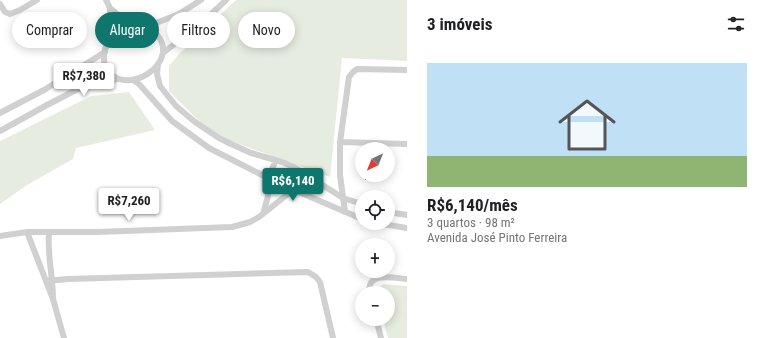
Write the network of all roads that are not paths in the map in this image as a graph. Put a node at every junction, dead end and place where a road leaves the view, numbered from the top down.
1 (36, 0) edge
2 (106, 0) edge
3 (201, 0) edge
4 (226, 0) edge
5 (0, 4) edge
6 (110, 8) junction
7 (110, 12) edge
8 (115, 12) edge
9 (159, 22) edge
10 (159, 37) edge
11 (107, 48) edge
12 (105, 52) junction
13 (163, 53) junction
14 (158, 64) junction
15 (407, 70) edge
16 (116, 79) junction
17 (134, 80) junction
18 (0, 113) edge
19 (0, 131) edge
20 (340, 142) junction
21 (407, 144) edge
22 (276, 160) junction
23 (304, 174) junction
24 (268, 178) junction
25 (293, 190) junction
26 (343, 198) junction
27 (355, 202) edge
28 (345, 212) junction
29 (395, 213) edge
30 (262, 214) junction
31 (407, 215) edge
32 (355, 216) edge
33 (395, 226) edge
34 (407, 228) edge
35 (27, 232) junction
36 (49, 232) junction
37 (0, 236) edge
38 (53, 279) junction
39 (407, 279) edge
40 (46, 281) junction
41 (370, 286) edge
42 (53, 299) junction
43 (378, 326) edge
44 (64, 338) edge
45 (334, 338) edge
46 (381, 338) edge

1 - 5 street
2 - 6 street
3 - 9 street
4 - 13 street
6 - 7 street
6 - 8 street
10 - 13 street
11 - 12 street
12 - 16 street
12 - 18 street
13 - 14 street
14 - 17 street
14 - 22 street
15 - 20 street
16 - 17 street
16 - 19 street
17 - 24 street
20 - 21 street
20 - 26 street
22 - 23 street
22 - 24 street
23 - 25 street
23 - 26 street
24 - 25 street
24 - 30 street
25 - 28 street
25 - 30 street
26 - 27 street
26 - 28 street
28 - 32 street
29 - 31 street
30 - 36 street
33 - 34 street
35 - 36 street
35 - 37 street
35 - 40 street
36 - 38 street
38 - 40 street
38 - 42 street
38 - 45 street
39 - 41 street
40 - 42 street
42 - 44 street
43 - 46 street

